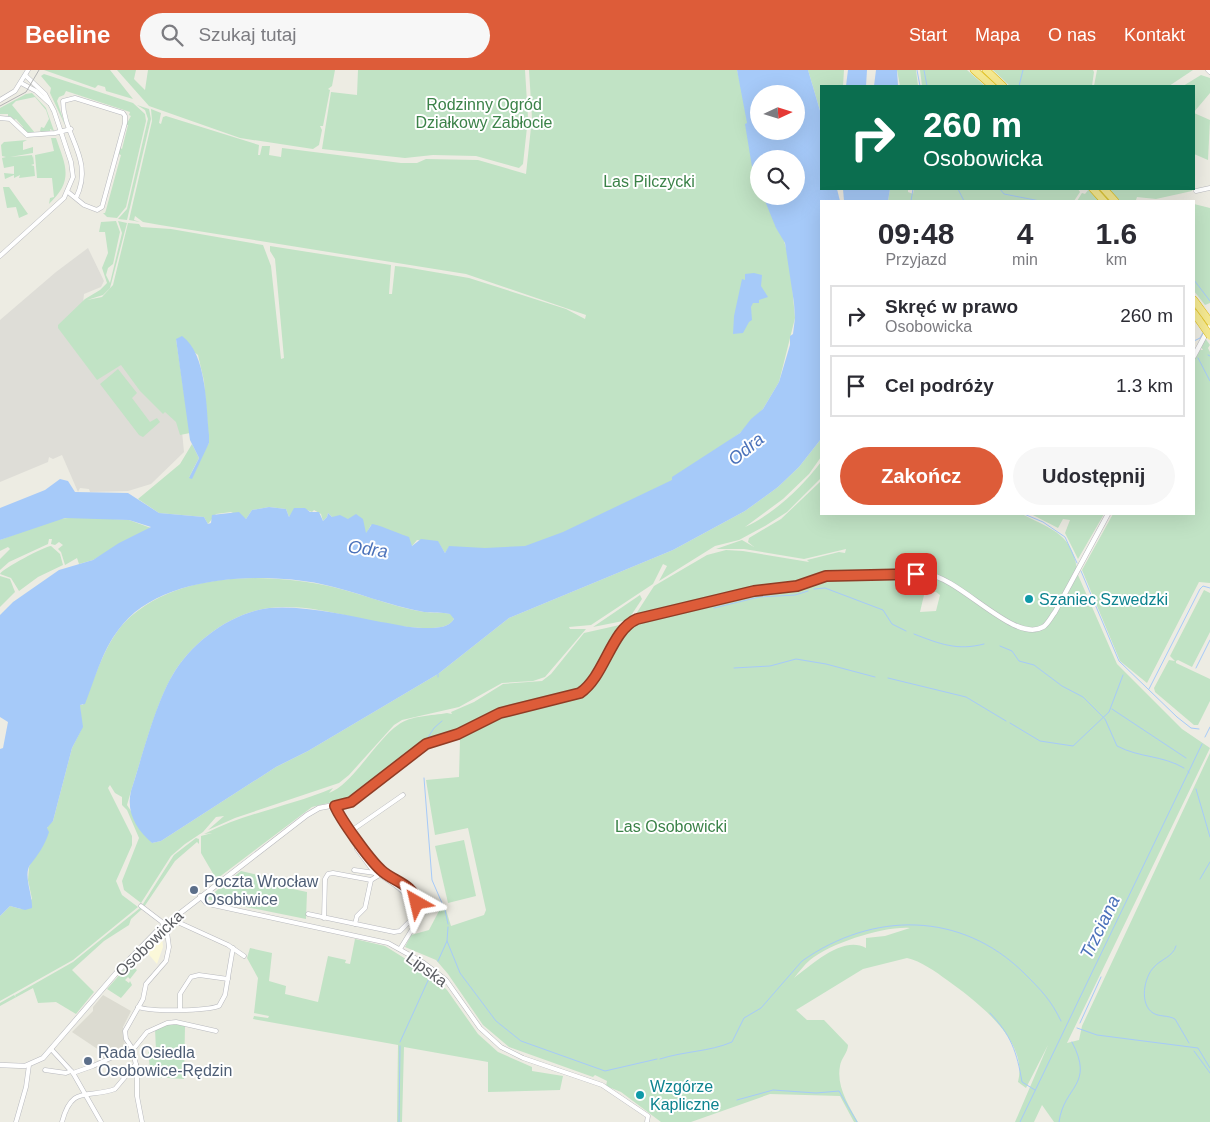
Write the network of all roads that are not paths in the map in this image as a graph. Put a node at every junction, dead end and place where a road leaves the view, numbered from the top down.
1 (28, 70) edge
2 (974, 70) edge
3 (986, 70) edge
4 (24, 80) junction
5 (991, 85) edge
6 (1002, 85) edge
7 (0, 100) edge
8 (50, 104) junction
9 (0, 118) edge
10 (71, 129) junction
11 (61, 132) junction
12 (1210, 188) edge
13 (1095, 190) edge
14 (1105, 190) edge
15 (1196, 191) dead end
16 (68, 192) junction
17 (76, 198) junction
18 (1103, 200) edge
19 (1114, 200) edge
20 (0, 256) edge
21 (1195, 301) edge
22 (1196, 317) edge
23 (1210, 324) edge
24 (1210, 336) edge
25 (1195, 354) edge
26 (1107, 515) edge
27 (403, 795) dead end
28 (335, 806) junction
29 (352, 830) junction
30 (357, 849) dead end
31 (354, 870) dead end
32 (379, 874) junction
33 (371, 880) junction
34 (200, 896) junction
35 (140, 906) dead end
36 (308, 914) dead end
37 (324, 918) junction
38 (171, 919) junction
39 (355, 924) junction
40 (164, 925) junction
41 (233, 948) junction
42 (400, 949) junction
43 (244, 956) dead end
44 (228, 979) junction
45 (138, 1006) junction
46 (180, 1009) junction
47 (216, 1031) dead end
48 (132, 1048) junction
49 (52, 1050) junction
50 (136, 1064) junction
51 (0, 1065) edge
52 (29, 1066) junction
53 (45, 1070) dead end
54 (72, 1072) junction
55 (84, 1093) junction
56 (16, 1122) edge
57 (62, 1122) edge
58 (101, 1122) edge
59 (142, 1122) edge
60 (647, 1122) edge

1 - 4 street
2 - 5 highway
3 - 6 highway
4 - 7 street
4 - 8 street
4 - 8 street
8 - 11 street
9 - 11 street
10 - 11 street
10 - 17 street
10 - 17 street
11 - 16 street
12 - 15 street
13 - 18 highway
14 - 19 highway
16 - 17 street
16 - 20 street
21 - 23 highway
22 - 24 highway, bridge
23 - 25 street
26 - 28 street, Osobowicka
27 - 29 street
28 - 29 street
28 - 34 street, Osobowicka
29 - 32 street
30 - 32 street
31 - 32 street
32 - 33 street
32 - 39 street
32 - 42 street
33 - 37 street
33 - 39 street
34 - 38 street, Osobowicka
34 - 42 street, Lipska
35 - 40 street
36 - 37 street
37 - 39 street
38 - 40 street, Osobowicka
38 - 41 street
40 - 45 street
40 - 49 street, Osobowicka
41 - 43 street
41 - 44 street
42 - 60 street, Lipska
44 - 46 street
44 - 46 street
45 - 46 street
45 - 48 street
47 - 48 street
48 - 50 street
48 - 54 street
49 - 52 street, Osobowicka
49 - 54 street
50 - 55 street
50 - 59 street
51 - 52 street
52 - 56 street
53 - 54 street
54 - 55 street
55 - 57 street
55 - 58 street

